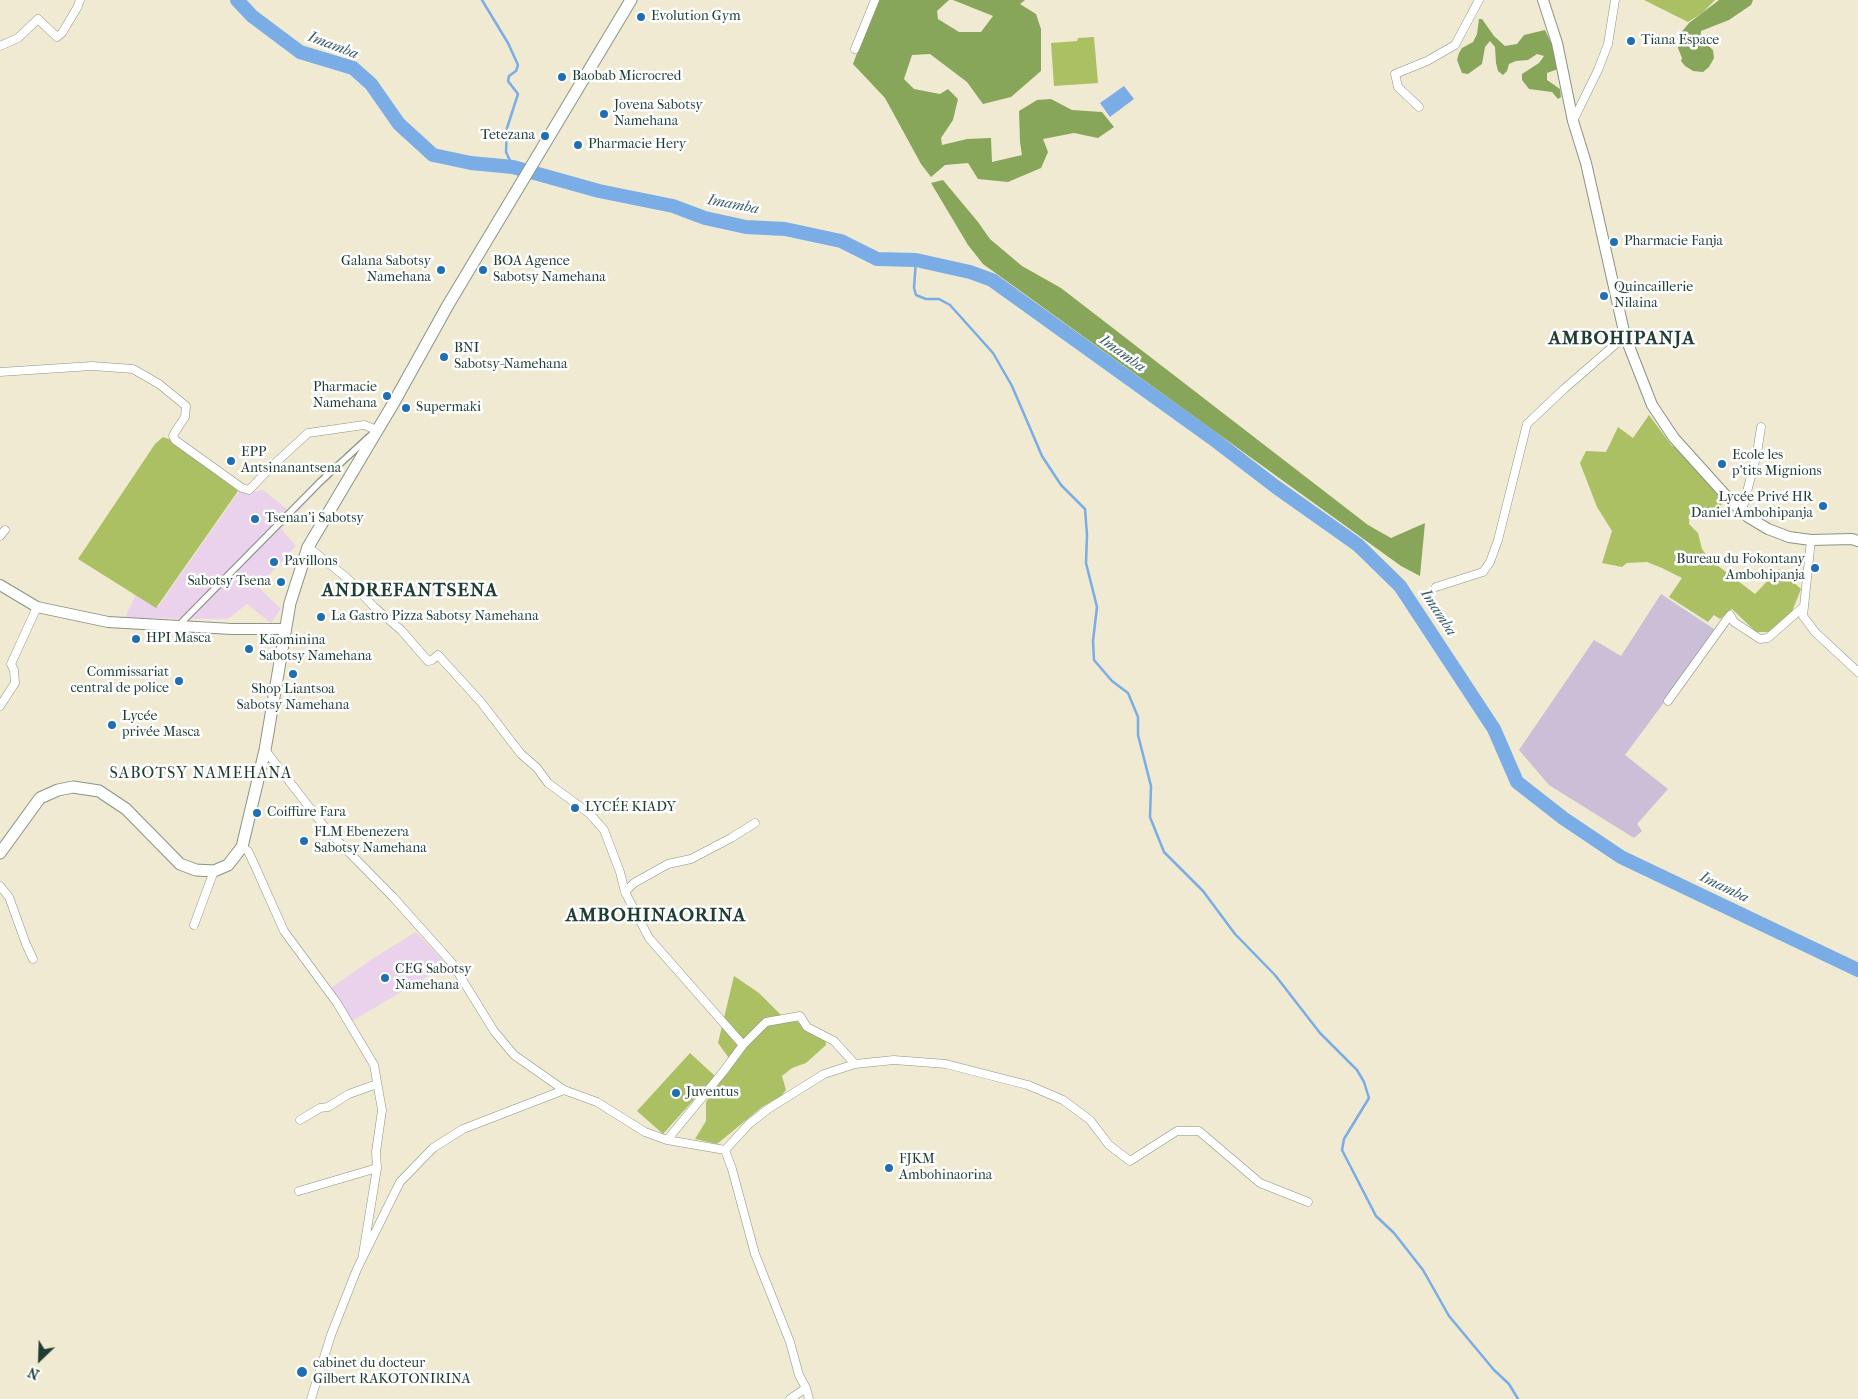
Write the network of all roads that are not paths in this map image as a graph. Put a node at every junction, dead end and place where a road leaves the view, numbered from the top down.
1 (80, 0) edge
2 (631, 0) edge
3 (875, 0) edge
4 (1479, 0) edge
5 (1543, 0) edge
6 (1615, 0) edge
7 (0, 46) edge
8 (856, 49) dead end
9 (1419, 107) dead end
10 (1573, 121) junction
11 (1625, 336) junction
12 (0, 372) edge
13 (1761, 427) dead end
14 (377, 430) junction
15 (1742, 511) junction
16 (1811, 540) junction
17 (1858, 542) edge
18 (308, 547) junction
19 (0, 585) edge
20 (1436, 587) dead end
21 (37, 606) junction
22 (1803, 606) junction
23 (178, 626) junction
24 (285, 629) junction
25 (1858, 672) edge
26 (1668, 701) dead end
27 (0, 706) edge
28 (264, 750) junction
29 (755, 823) dead end
30 (242, 847) junction
31 (0, 853) edge
32 (214, 872) junction
33 (0, 886) edge
34 (625, 892) junction
35 (194, 925) dead end
36 (33, 959) dead end
37 (743, 1045) junction
38 (855, 1064) junction
39 (377, 1084) junction
40 (564, 1090) junction
41 (300, 1120) dead end
42 (667, 1140) junction
43 (725, 1150) junction
44 (377, 1168) junction
45 (298, 1191) dead end
46 (1308, 1202) dead end
47 (363, 1254) junction
48 (806, 1388) junction
49 (311, 1399) edge
50 (790, 1399) edge
51 (809, 1399) edge

1 - 7 street
2 - 14 main road
3 - 8 street
4 - 9 street
5 - 10 street
6 - 10 street
10 - 11 street
11 - 15 street
11 - 20 street
12 - 14 street
13 - 15 street
14 - 18 main road
14 - 23 street
15 - 16 street
16 - 17 street
16 - 22 street
18 - 24 main road
18 - 34 street
19 - 21 street
21 - 23 street
21 - 27 street
22 - 25 street
22 - 26 street
23 - 24 street
24 - 28 main road
28 - 30 main road
28 - 40 street
29 - 34 street
30 - 32 main road
30 - 39 street
31 - 32 main road
32 - 35 street
33 - 36 street
34 - 37 street
37 - 38 street
37 - 42 street
38 - 43 street
38 - 46 street
39 - 41 street
39 - 44 street
40 - 42 street
40 - 47 street
42 - 43 street
43 - 48 street
44 - 45 street
44 - 47 street
47 - 49 street
48 - 50 street
48 - 51 street

